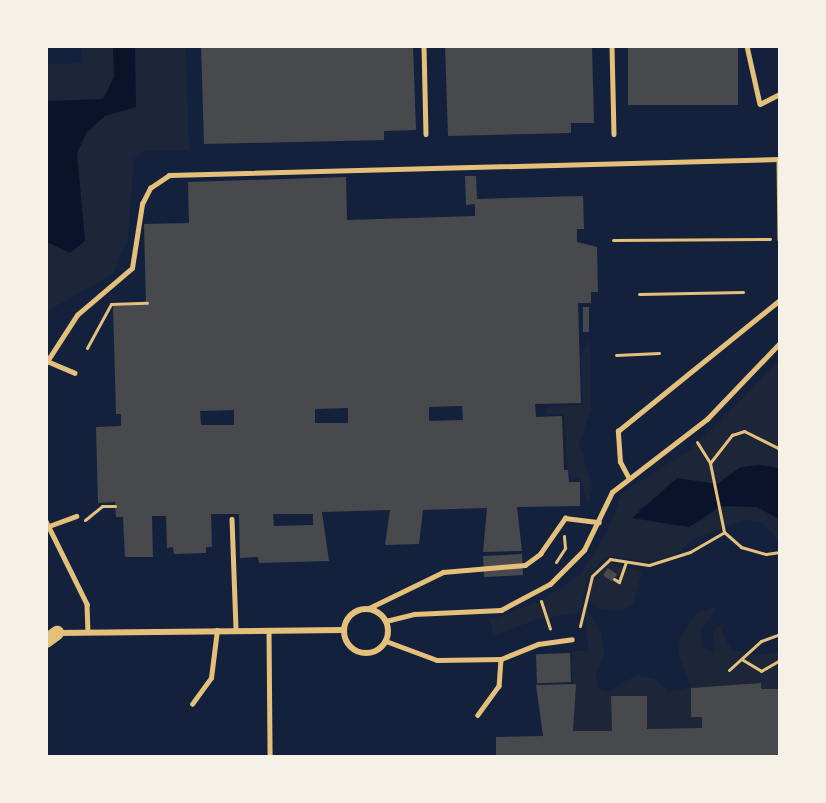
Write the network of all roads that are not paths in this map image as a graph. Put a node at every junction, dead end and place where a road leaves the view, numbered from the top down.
1 (424, 46) edge
2 (612, 46) edge
3 (747, 46) edge
4 (780, 94) edge
5 (426, 134) dead end
6 (614, 134) dead end
7 (780, 239) edge
8 (780, 300) edge
9 (780, 343) edge
10 (47, 362) edge
11 (75, 373) dead end
12 (628, 477) junction
13 (76, 516) dead end
14 (232, 519) dead end
15 (599, 522) junction
16 (48, 524) edge
17 (369, 608) junction
18 (386, 621) junction
19 (217, 630) junction
20 (236, 630) junction
21 (269, 630) junction
22 (344, 630) junction
23 (88, 632) junction
24 (49, 634) edge
25 (572, 639) dead end
26 (386, 641) junction
27 (501, 659) junction
28 (192, 704) dead end
29 (478, 715) dead end
30 (270, 756) edge

1 - 5 lane
2 - 6 lane
3 - 4 lane
7 - 10 lane
8 - 12 lane
9 - 12 lane
10 - 11 lane
12 - 15 lane
13 - 16 lane
14 - 20 lane
15 - 17 lane
15 - 18 lane
16 - 23 lane
17 - 18 street
17 - 22 street
18 - 26 street
19 - 20 street
19 - 23 street
19 - 28 lane
20 - 21 street
21 - 22 street
21 - 30 lane
22 - 26 street
23 - 24 street
25 - 27 lane
26 - 27 lane
27 - 29 lane

